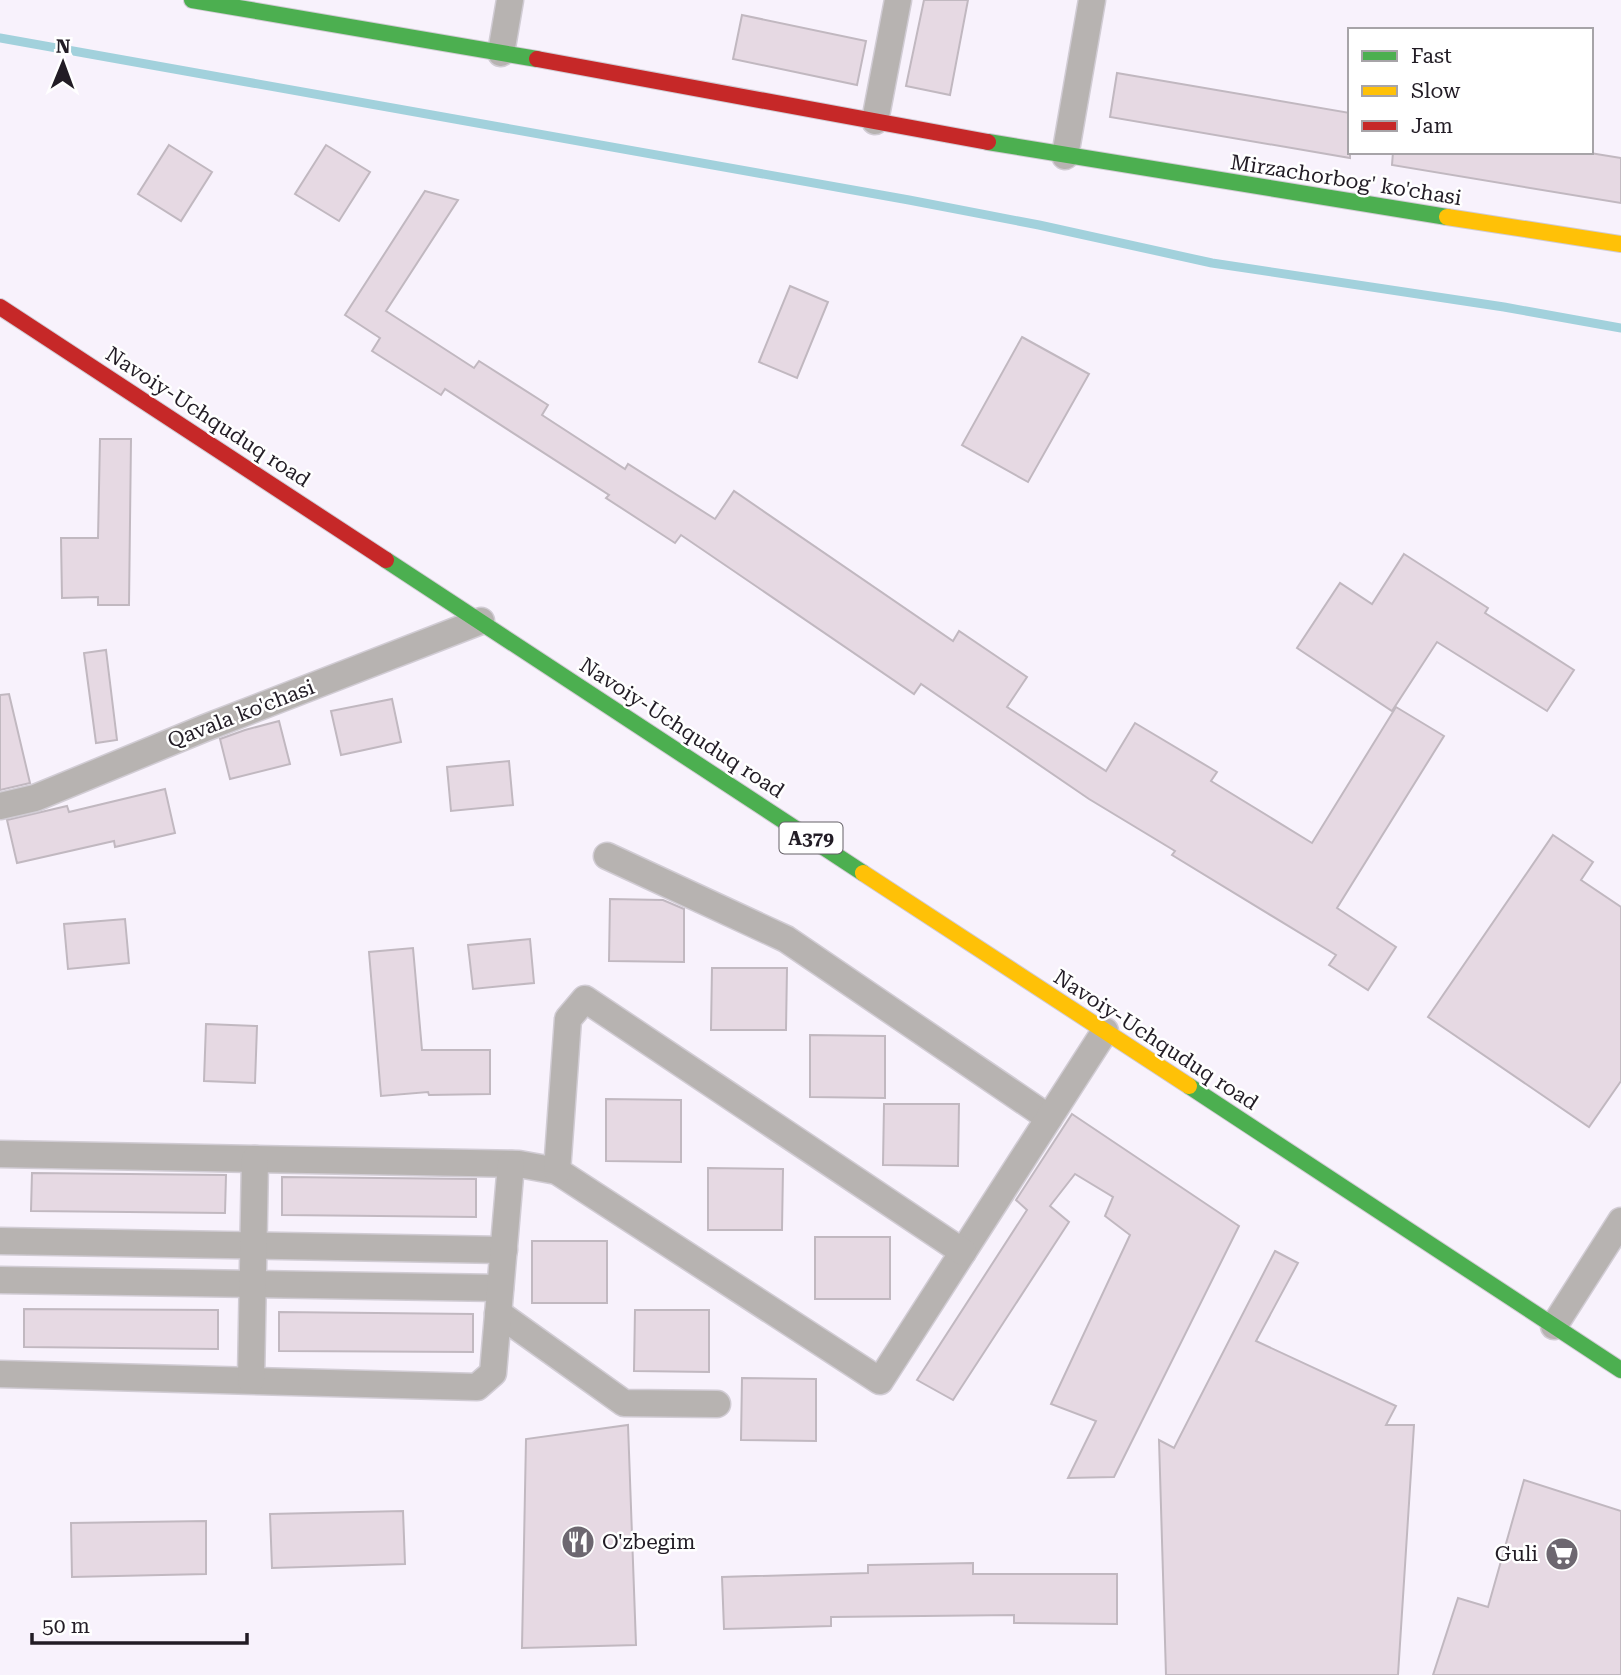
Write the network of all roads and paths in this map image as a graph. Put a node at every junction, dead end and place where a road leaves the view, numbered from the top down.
1 (192, 0) edge
2 (510, 0) edge
3 (898, 0) edge
4 (1092, 0) edge
5 (501, 53) junction
6 (874, 121) junction
7 (1065, 156) junction
8 (1621, 244) edge
9 (0, 307) edge
10 (481, 621) junction
11 (0, 806) edge
12 (607, 856) dead end
13 (1105, 1031) junction
14 (1049, 1118) junction
15 (0, 1154) edge
16 (255, 1159) junction
17 (511, 1164) junction
18 (556, 1171) junction
19 (1621, 1221) edge
20 (0, 1241) edge
21 (254, 1246) junction
22 (504, 1250) junction
23 (963, 1252) junction
24 (0, 1280) edge
25 (253, 1284) junction
26 (499, 1300) junction
27 (1554, 1326) junction
28 (1621, 1370) edge
29 (0, 1374) edge
30 (251, 1380) junction
31 (717, 1404) dead end

1 - 5 main road, Mirzachorbog' ko'chasi
2 - 5 street
3 - 6 street
4 - 7 street
5 - 6 main road, Mirzachorbog' ko'chasi
6 - 7 main road, Mirzachorbog' ko'chasi
7 - 8 main road, Mirzachorbog' ko'chasi
9 - 10 main road, Navoiy-Uchquduq road / A379
10 - 11 street, Qavala ko'chasi
10 - 13 main road, Navoiy-Uchquduq road / A379
12 - 14 street
13 - 14 street
13 - 27 main road, Navoiy-Uchquduq road / A379
14 - 23 street
15 - 16 street
16 - 17 street
16 - 21 street
17 - 18 street
17 - 22 street
18 - 23 street
18 - 23 street
19 - 27 street
20 - 21 street
21 - 22 street
21 - 25 street
22 - 26 street
24 - 25 street
25 - 26 street
25 - 30 street
26 - 30 street
26 - 31 street
27 - 28 main road, Navoiy-Uchquduq road / A379
29 - 30 street

